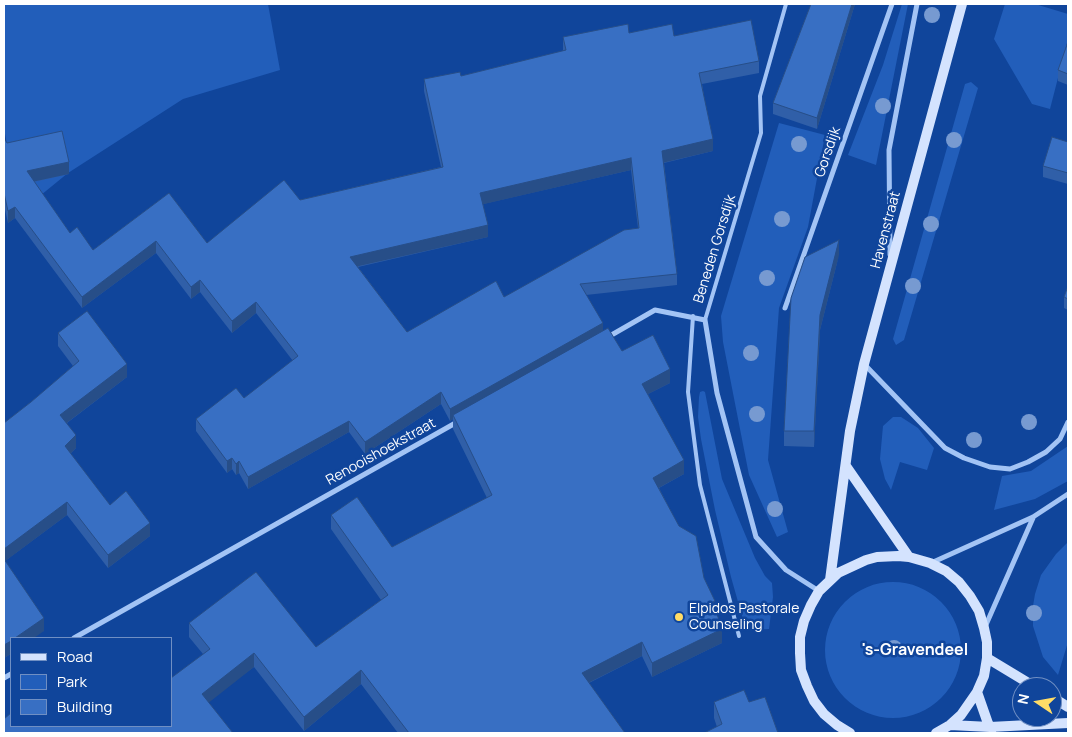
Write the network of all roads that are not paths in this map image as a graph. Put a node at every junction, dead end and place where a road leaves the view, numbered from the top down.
1 (786, 4) edge
2 (892, 4) edge
3 (917, 4) edge
4 (962, 4) edge
5 (890, 264) junction
6 (785, 308) dead end
7 (693, 316) junction
8 (705, 320) junction
9 (603, 340) edge
10 (864, 364) junction
11 (464, 418) edge
12 (1068, 422) edge
13 (846, 466) junction
14 (1068, 494) edge
15 (1033, 517) junction
16 (909, 557) junction
17 (930, 563) junction
18 (830, 580) junction
19 (820, 591) junction
20 (984, 628) junction
21 (739, 636) dead end
22 (76, 637) edge
23 (987, 658) junction
24 (1018, 677) edge
25 (977, 692) junction
26 (1068, 724) edge
27 (950, 725) junction
28 (990, 730) edge
29 (850, 733) edge
30 (936, 733) edge

1 - 8 lane, Beneden Gorsdijk
2 - 6 street, Gorsdijk
3 - 5 street
4 - 5 street, Havenstraat
5 - 10 street, Havenstraat
7 - 8 street
7 - 9 street
7 - 21 lane, Beneden Gorsdijk
8 - 19 street, Beneden Gorsdijk
10 - 12 street
10 - 13 street, Havenstraat
11 - 22 street, Renooishoekstraat
13 - 16 street
13 - 18 street, Havenstraat
14 - 15 street
15 - 17 street
15 - 20 street
16 - 17 street
16 - 18 street
17 - 20 street
18 - 19 street
19 - 29 street
20 - 23 street
23 - 24 street
23 - 25 street
25 - 27 street
25 - 28 street
26 - 28 street
27 - 28 street
27 - 30 street

